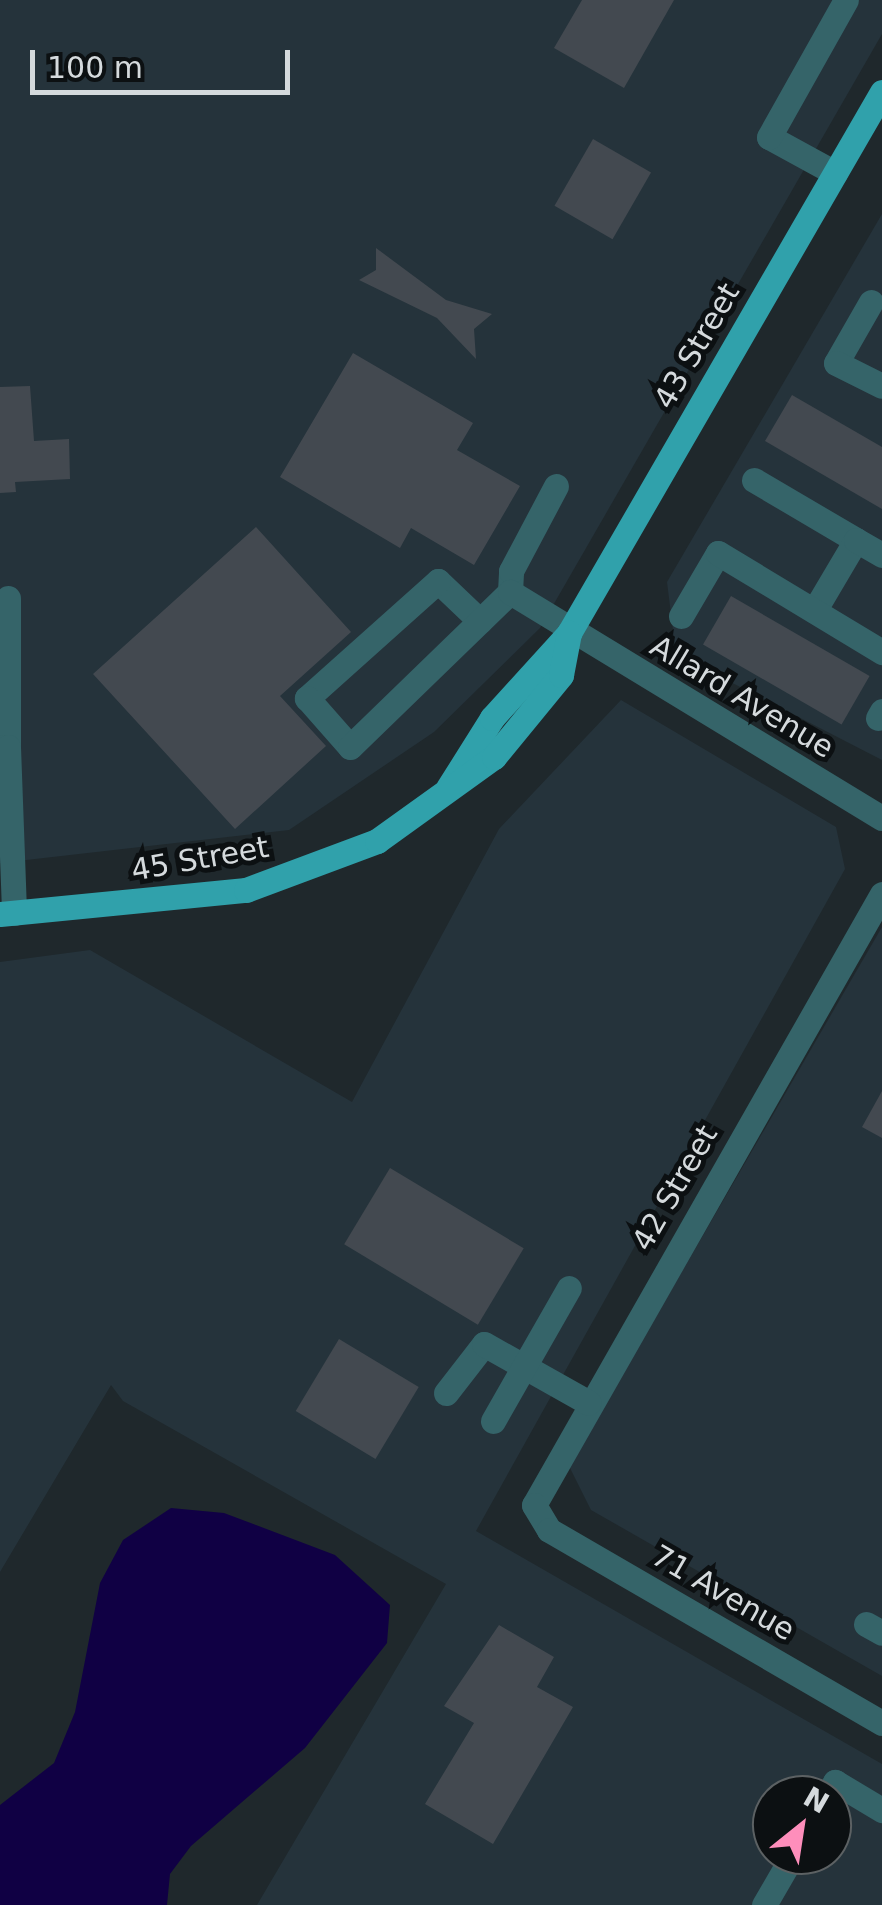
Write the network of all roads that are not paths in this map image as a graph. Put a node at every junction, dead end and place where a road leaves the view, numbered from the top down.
1 (846, 0) edge
2 (882, 92) edge
3 (834, 173) junction
4 (871, 302) dead end
5 (882, 386) edge
6 (754, 480) dead end
7 (556, 486) dead end
8 (856, 540) junction
9 (882, 555) edge
10 (510, 592) junction
11 (8, 598) dead end
12 (814, 611) junction
13 (681, 616) dead end
14 (480, 621) junction
15 (569, 633) junction
16 (882, 652) edge
17 (4, 747) edge
18 (882, 818) edge
19 (882, 894) edge
20 (7, 914) edge
21 (569, 1288) dead end
22 (524, 1366) junction
23 (446, 1393) dead end
24 (589, 1403) junction
25 (492, 1421) dead end
26 (535, 1516) joint
27 (882, 1722) edge
28 (852, 1792) edge
29 (882, 1810) edge
30 (781, 1875) edge
31 (764, 1905) edge

1 - 3 street
2 - 3 main road, 43 Street
3 - 15 main road, 43 Street
4 - 5 street
6 - 8 street
7 - 10 street
8 - 9 street
8 - 12 street
10 - 14 street
10 - 15 street, Allard Avenue
11 - 17 street
12 - 13 street
12 - 16 street
14 - 14 street
15 - 18 street, Allard Avenue
15 - 20 main road, 45 Street
17 - 20 street
19 - 24 street, 42 Street
21 - 22 street
22 - 23 street
22 - 24 street
22 - 25 street
24 - 26 street, 42 Street
26 - 27 street, 71 Avenue
28 - 29 street
30 - 31 street

